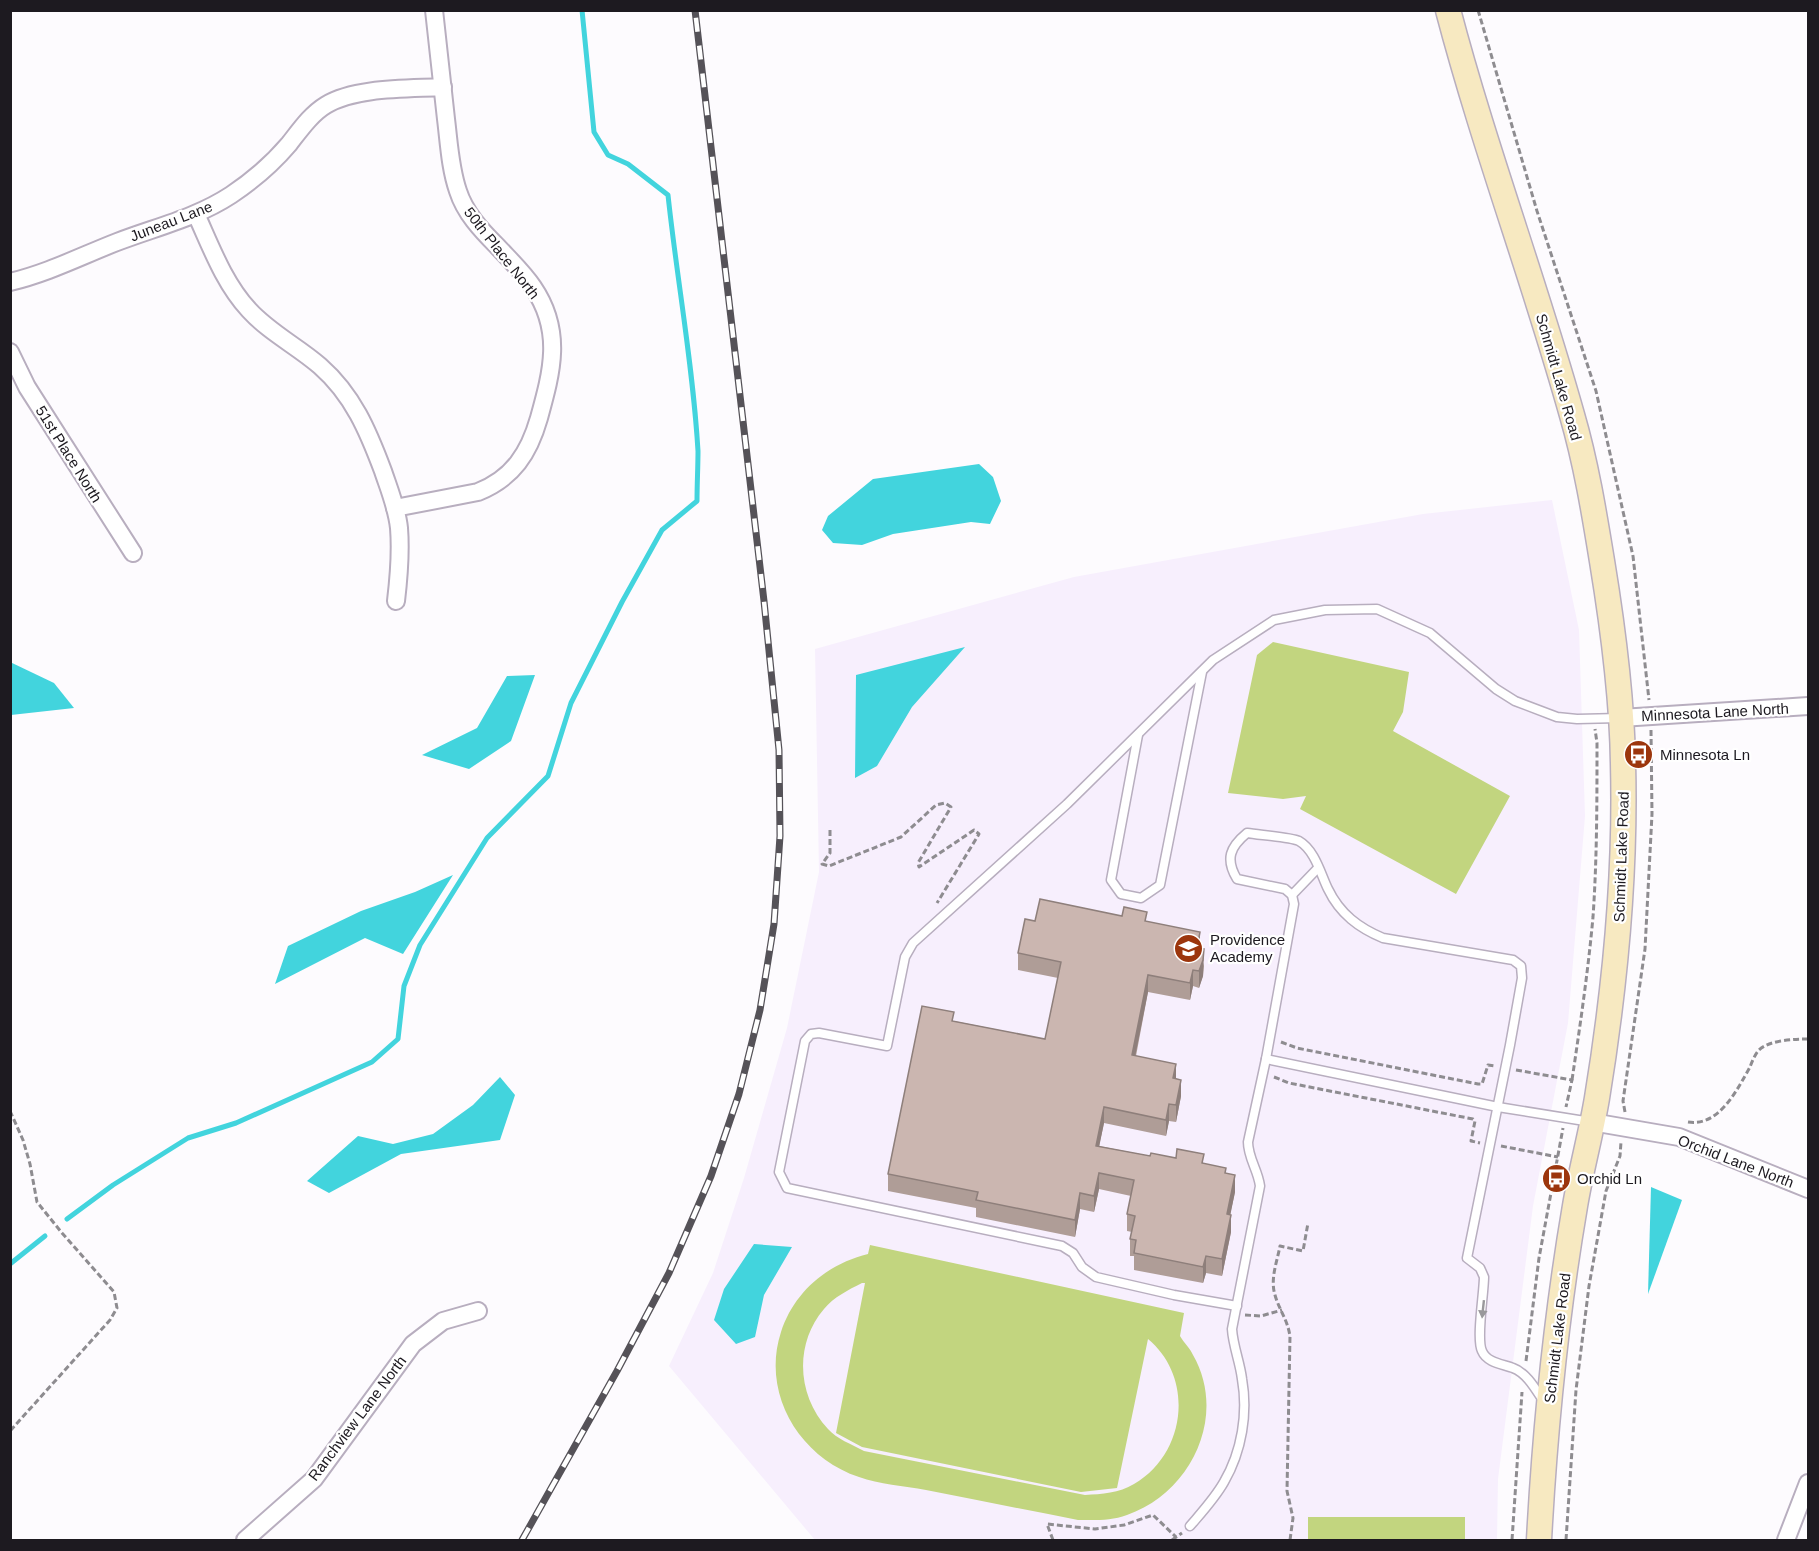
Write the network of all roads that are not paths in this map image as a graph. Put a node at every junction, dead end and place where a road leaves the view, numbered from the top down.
1 (434, 10) edge
2 (1448, 10) edge
3 (442, 87) junction
4 (196, 214) junction
5 (10, 282) edge
6 (10, 352) edge
7 (395, 508) junction
8 (133, 553) dead end
9 (396, 600) dead end
10 (1202, 671) junction
11 (1809, 706) edge
12 (1622, 718) junction
13 (1138, 735) junction
14 (1318, 868) junction
15 (1292, 895) junction
16 (1266, 1059) junction
17 (1498, 1107) junction
18 (1592, 1122) junction
19 (1809, 1189) edge
20 (1237, 1306) junction
21 (478, 1311) dead end
22 (1548, 1407) junction
23 (1809, 1482) edge
24 (1190, 1526) dead end
25 (245, 1540) edge
26 (1539, 1540) edge
27 (1786, 1540) edge

1 - 3 street, 50th Place North
2 - 12 street, Schmidt Lake Road
3 - 4 street, Juneau Lane
3 - 7 street, 50th Place North
4 - 5 street, Juneau Lane
4 - 7 street
6 - 8 street, 51st Place North
7 - 9 street
10 - 12 lane
10 - 13 lane
10 - 13 lane
11 - 12 street, Minnesota Lane North
12 - 18 street, Schmidt Lake Road
13 - 20 lane
14 - 15 lane
14 - 15 lane
14 - 17 lane
15 - 16 lane
16 - 17 lane
16 - 20 lane
17 - 18 lane
17 -> 22 lane
18 - 19 street, Orchid Lane North
18 - 22 street, Schmidt Lake Road
20 - 24 lane
21 - 25 street, Ranchview Lane North
22 - 26 street, Schmidt Lake Road
23 - 27 street

